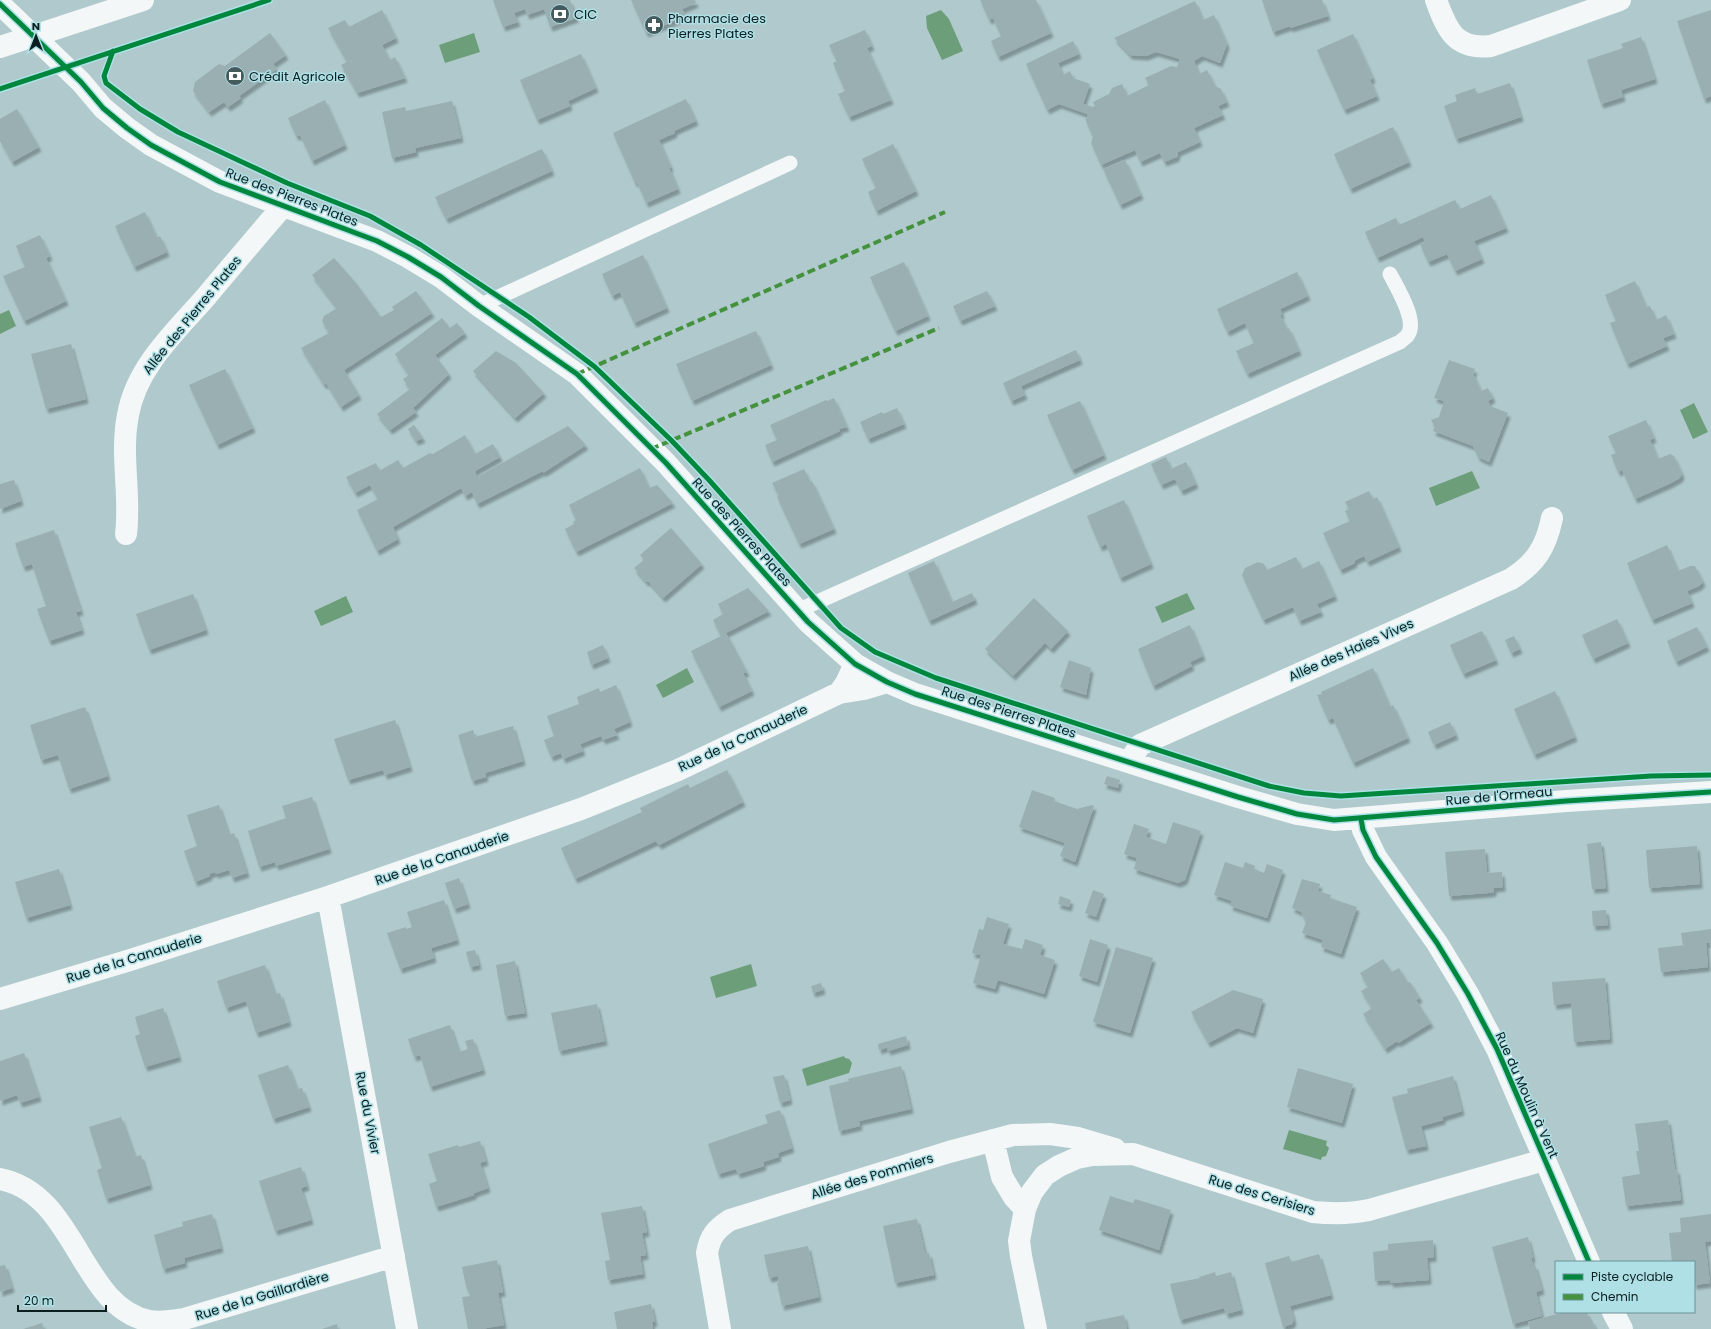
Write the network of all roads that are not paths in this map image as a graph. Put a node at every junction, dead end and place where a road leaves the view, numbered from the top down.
1 (143, 0) edge
2 (1436, 0) edge
3 (1620, 0) edge
4 (0, 4) edge
5 (34, 36) junction
6 (0, 47) edge
7 (790, 163) dead end
8 (284, 205) junction
9 (1390, 274) dead end
10 (479, 306) junction
11 (1552, 518) dead end
12 (126, 534) dead end
13 (797, 611) junction
14 (855, 664) junction
15 (887, 682) junction
16 (839, 692) junction
17 (1129, 762) junction
18 (1711, 792) edge
19 (1362, 819) junction
20 (328, 897) junction
21 (0, 999) edge
22 (993, 1140) junction
23 (1133, 1154) junction
24 (1544, 1160) junction
25 (0, 1179) edge
26 (1025, 1209) junction
27 (394, 1256) junction
28 (1589, 1261) edge
29 (1614, 1313) edge
30 (407, 1329) edge
31 (720, 1329) edge
32 (1036, 1329) edge
33 (1622, 1329) edge

1 - 5 street
2 - 3 street
4 - 5 street, Rue des Pierres Plates
5 - 6 street
5 - 8 street, Rue des Pierres Plates
7 - 10 lane
8 - 10 street, Rue des Pierres Plates
8 - 12 street, Allée des Pierres Plates
9 - 13 lane
10 - 13 street, Rue des Pierres Plates
11 - 17 street, Allée des Haies Vives
13 - 14 street, Rue des Pierres Plates
14 - 15 street, Rue des Pierres Plates
14 - 16 street
15 - 16 street
15 - 17 street, Rue des Pierres Plates
16 - 20 street, Rue de la Canauderie
17 - 19 street, Rue des Pierres Plates
18 - 19 street, Rue de l'Ormeau
19 - 24 street, Rue du Moulin à Vent
20 - 21 street, Rue de la Canauderie
20 - 27 street, Rue du Vivier
22 - 23 street, Allée des Pommiers
22 - 26 street
22 - 31 street, Allée des Pommiers
23 - 24 street, Rue des Cerisiers
23 - 26 street, Rue des Cerisiers
24 - 28 street, Rue du Moulin à Vent
25 - 27 street, Rue de la Gaillardière
26 - 32 street, Rue des Cerisiers
27 - 30 street, Rue du Vivier
29 - 33 street

